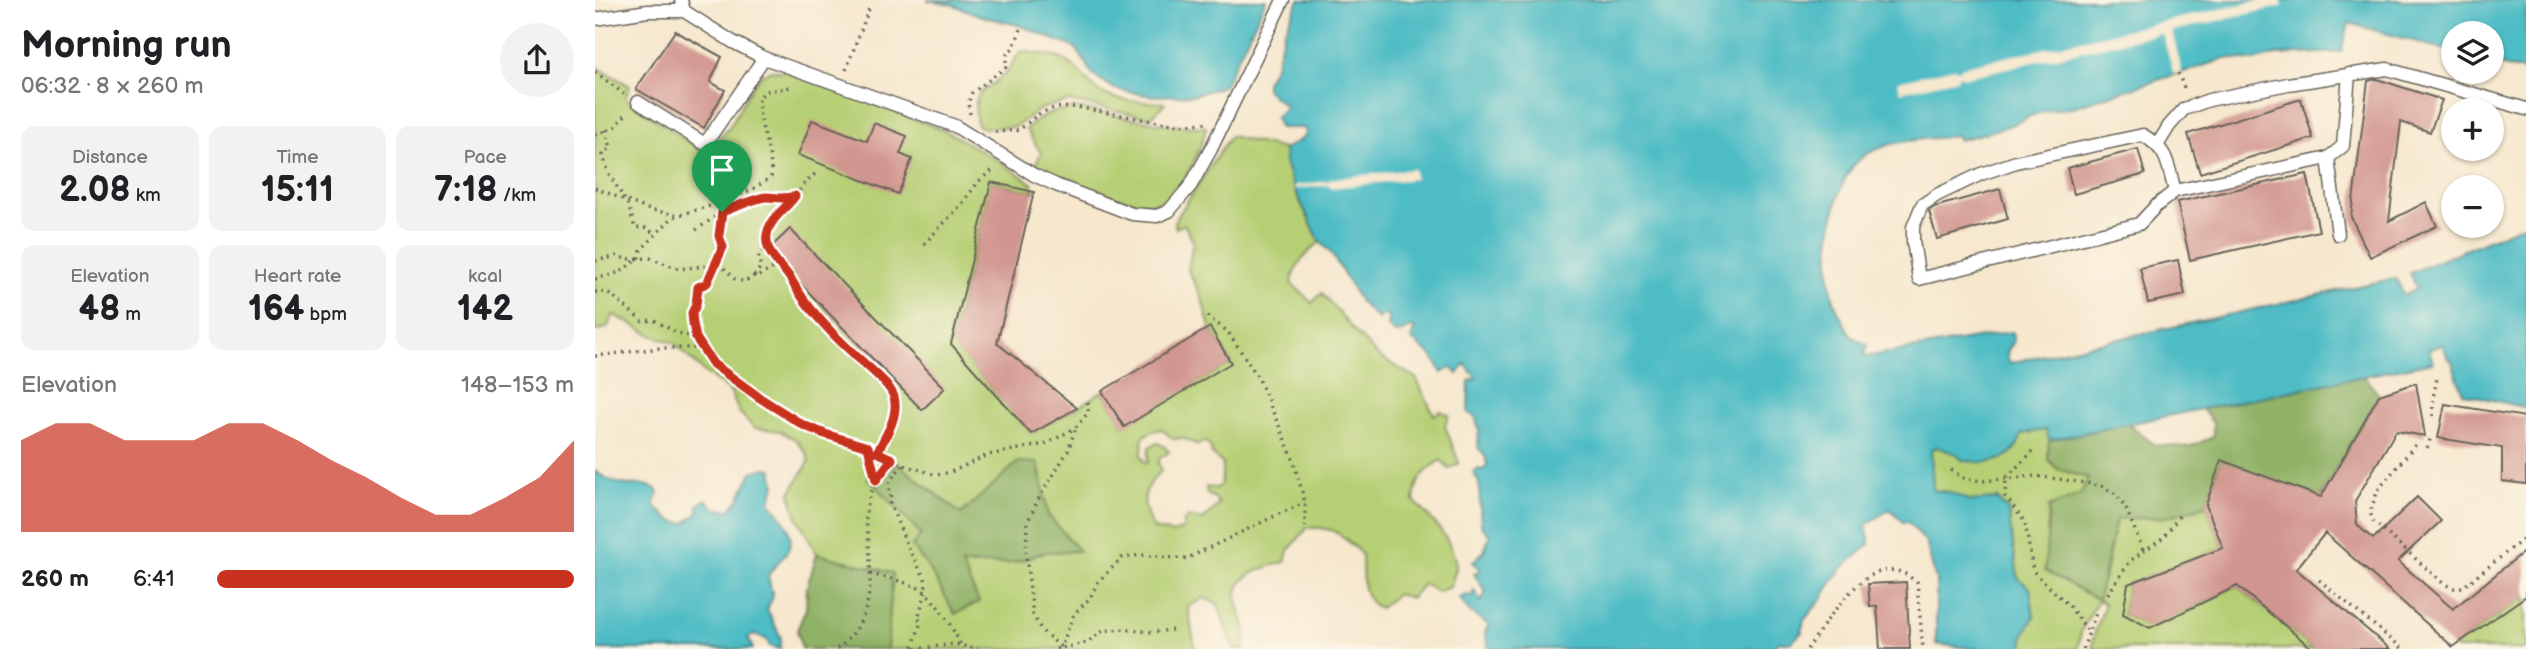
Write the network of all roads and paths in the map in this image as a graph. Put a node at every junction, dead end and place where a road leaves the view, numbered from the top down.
1 (1283, 0) edge
2 (683, 6) edge
3 (870, 6) dead end
4 (595, 19) edge
5 (1022, 27) dead end
6 (764, 58) junction
7 (595, 72) edge
8 (2349, 74) junction
9 (843, 85) junction
10 (798, 86) dead end
11 (638, 102) junction
12 (2526, 109) edge
13 (1223, 125) junction
14 (605, 130) junction
15 (964, 132) junction
16 (595, 135) edge
17 (2158, 144) junction
18 (2327, 158) junction
19 (1010, 160) junction
20 (815, 174) dead end
21 (595, 188) edge
22 (2175, 191) junction
23 (795, 196) junction
24 (624, 199) junction
25 (725, 201) junction
26 (722, 212) junction
27 (678, 215) junction
28 (696, 230) dead end
29 (656, 234) junction
30 (2338, 234) dead end
31 (924, 244) dead end
32 (767, 247) junction
33 (639, 257) junction
34 (595, 261) edge
35 (715, 265) junction
36 (779, 265) junction
37 (754, 276) junction
38 (595, 279) edge
39 (595, 292) edge
40 (1207, 316) dead end
41 (696, 338) junction
42 (705, 354) junction
43 (595, 356) edge
44 (2437, 378) dead end
45 (1088, 401) dead end
46 (2433, 416) dead end
47 (1076, 428) junction
48 (2431, 437) dead end
49 (2415, 445) dead end
50 (868, 447) junction
51 (2427, 448) dead end
52 (2033, 451) dead end
53 (877, 452) junction
54 (892, 459) junction
55 (903, 465) junction
56 (1951, 470) dead end
57 (2006, 478) junction
58 (876, 480) junction
59 (1305, 503) junction
60 (2179, 516) dead end
61 (1305, 527) dead end
62 (2526, 537) edge
63 (2144, 552) junction
64 (870, 574) junction
65 (2319, 580) dead end
66 (926, 592) junction
67 (2108, 594) dead end
68 (2097, 610) dead end
69 (1172, 631) dead end
70 (2088, 631) junction
71 (961, 647) edge
72 (1058, 648) edge
73 (837, 649) edge
74 (913, 649) edge
75 (978, 649) edge
76 (1807, 649) edge
77 (1923, 649) edge
78 (2083, 649) edge
79 (2403, 649) edge

1 - 13 lane
2 - 4 lane
2 - 6 lane
3 - 9 path
5 - 15 path
6 - 9 lane
6 - 11 lane
7 - 11 path
8 - 12 lane
8 - 17 lane
8 - 18 lane
9 - 15 lane
10 - 25 path
11 - 14 path
13 - 15 path
13 - 19 lane
14 - 16 path
14 - 24 path
15 - 19 lane
17 - 22 lane
17 - 22 lane
18 - 22 lane
18 - 30 lane
19 - 31 path
20 - 23 path
21 - 24 path
23 - 26 path
23 - 32 path
24 - 27 path
24 - 29 path
25 - 26 path
25 - 27 path
26 - 28 path
26 - 35 path
27 - 29 path
29 - 33 path
32 - 36 path
32 - 37 path
33 - 34 path
33 - 35 path
33 - 38 path
35 - 37 path
35 - 41 path
36 - 37 path
36 - 53 path
39 - 41 path
40 - 59 path
41 - 42 path
42 - 43 path
42 - 50 path
44 - 46 path
45 - 47 path
47 - 55 path
47 - 72 path
48 - 51 path
49 - 62 path
50 - 53 path
50 - 58 path
52 - 57 path
53 - 54 path
54 - 55 path
54 - 58 path
55 - 66 path
56 - 57 path
57 - 63 path
57 - 70 path
58 - 64 path
59 - 61 path
59 - 72 path
60 - 63 path
63 - 67 path
64 - 66 path
64 - 73 path
65 - 79 path
66 - 71 path
66 - 74 path
68 - 70 path
69 - 72 path
70 - 78 path
71 - 74 path
71 - 75 path
76 - 77 path

